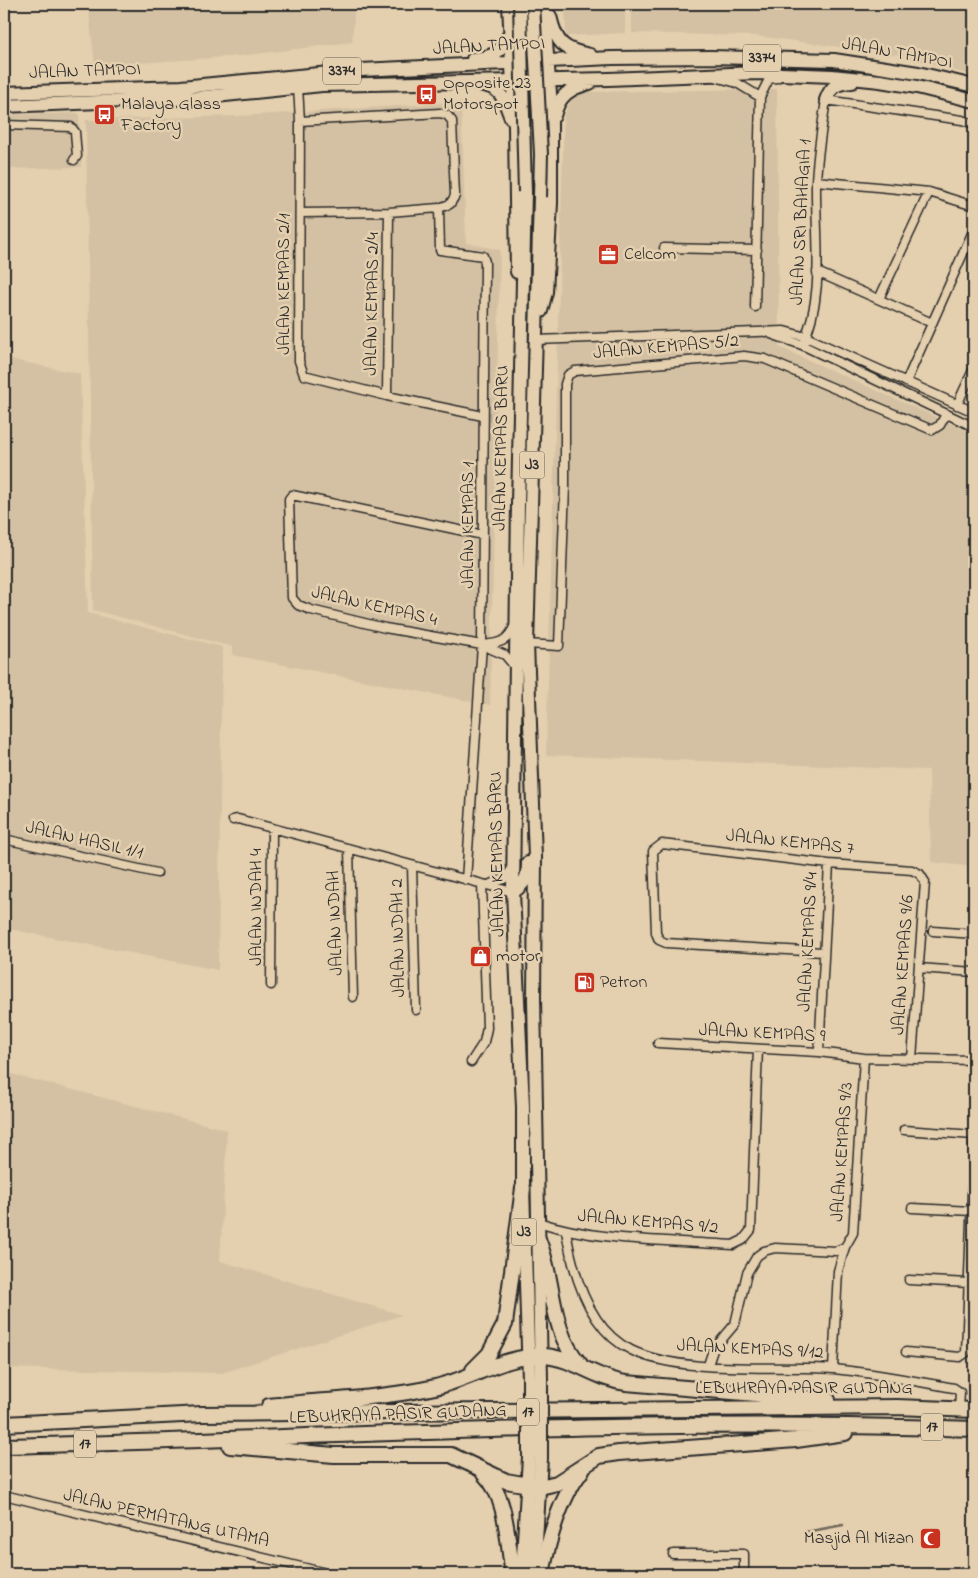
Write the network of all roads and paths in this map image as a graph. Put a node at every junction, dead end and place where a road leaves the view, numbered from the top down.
1 (509, 4) edge
2 (520, 4) edge
3 (533, 4) edge
4 (545, 4) edge
5 (510, 34) junction
6 (545, 34) junction
7 (605, 58) junction
8 (548, 62) junction
9 (512, 64) junction
10 (402, 68) junction
11 (711, 74) junction
12 (283, 76) junction
13 (832, 76) junction
14 (609, 79) junction
15 (512, 80) junction
16 (550, 80) junction
17 (880, 81) junction
18 (438, 83) junction
19 (974, 86) edge
20 (298, 87) junction
21 (4, 93) edge
22 (760, 97) junction
23 (826, 100) junction
24 (974, 101) edge
25 (514, 103) junction
26 (4, 106) edge
27 (551, 106) junction
28 (300, 120) junction
29 (974, 124) edge
30 (4, 125) edge
31 (515, 127) junction
32 (552, 130) junction
33 (74, 160) dead end
34 (816, 181) junction
35 (929, 192) junction
36 (974, 206) edge
37 (439, 208) junction
38 (389, 212) junction
39 (300, 213) junction
40 (974, 228) edge
41 (664, 248) dead end
42 (757, 250) junction
43 (817, 272) junction
44 (879, 299) junction
45 (755, 307) dead end
46 (536, 320) junction
47 (932, 323) junction
48 (522, 332) junction
49 (766, 332) junction
50 (806, 337) junction
51 (536, 340) junction
52 (802, 345) junction
53 (974, 368) edge
54 (906, 382) junction
55 (386, 396) junction
56 (957, 404) junction
57 (974, 412) edge
58 (946, 414) junction
59 (483, 416) junction
60 (974, 427) edge
61 (483, 535) junction
62 (517, 622) junction
63 (527, 644) junction
64 (482, 645) junction
65 (515, 667) junction
66 (533, 814) junction
67 (233, 820) dead end
68 (272, 829) junction
69 (4, 839) edge
70 (349, 849) junction
71 (829, 864) junction
72 (412, 866) junction
73 (513, 867) junction
74 (157, 874) dead end
75 (920, 874) joint
76 (466, 880) junction
77 (485, 885) junction
78 (513, 892) junction
79 (933, 931) dead end
80 (974, 934) edge
81 (823, 952) junction
82 (919, 968) junction
83 (974, 972) edge
84 (271, 985) dead end
85 (353, 997) dead end
86 (416, 1010) dead end
87 (658, 1043) dead end
88 (758, 1049) junction
89 (819, 1052) junction
90 (864, 1058) junction
91 (912, 1058) junction
92 (974, 1060) edge
93 (471, 1062) dead end
94 (904, 1130) dead end
95 (974, 1136) edge
96 (974, 1143) edge
97 (523, 1188) junction
98 (912, 1208) dead end
99 (972, 1211) junction
100 (538, 1222) junction
101 (566, 1231) junction
102 (538, 1239) junction
103 (845, 1247) junction
104 (908, 1280) dead end
105 (969, 1283) junction
106 (906, 1352) dead end
107 (535, 1356) junction
108 (708, 1365) junction
109 (582, 1366) junction
110 (833, 1369) junction
111 (463, 1379) junction
112 (897, 1407) junction
113 (959, 1409) junction
114 (974, 1410) edge
115 (202, 1414) junction
116 (4, 1424) edge
117 (890, 1426) junction
118 (974, 1429) edge
119 (167, 1440) junction
120 (4, 1446) edge
121 (472, 1464) junction
122 (587, 1464) junction
123 (535, 1487) junction
124 (4, 1495) edge
125 (673, 1554) dead end
126 (322, 1572) dead end
127 (513, 1574) edge
128 (522, 1574) edge
129 (534, 1574) edge
130 (542, 1574) edge
131 (744, 1574) edge

1 - 5 main road
2 - 48 main road, JALAN KEMPAS BARU / J3, bridge
3 - 46 main road, JALAN KEMPAS BARU / J3, bridge
4 - 6 main road
4 - 7 main road
5 - 6 main road
5 - 9 main road
5 - 10 main road
6 - 8 main road
7 - 8 main road, JALAN TAMPOI / 3374
7 - 19 main road, JALAN TAMPOI / 3374
8 - 9 main road, JALAN TAMPOI / 3374
8 - 16 main road
9 - 10 main road, JALAN TAMPOI / 3374
9 - 15 main road
10 - 12 main road, JALAN TAMPOI / 3374
11 - 13 main road, JALAN TAMPOI / 3374
11 - 14 main road, JALAN TAMPOI / 3374
11 - 22 street
12 - 20 street
12 - 21 main road, JALAN TAMPOI / 3374
13 - 17 main road, JALAN TAMPOI / 3374
13 - 22 street
14 - 16 main road, JALAN TAMPOI / 3374
14 - 32 main road
15 - 16 main road, JALAN TAMPOI / 3374
15 - 18 main road, JALAN TAMPOI / 3374
15 - 25 main road
16 - 27 main road
17 - 23 main road
17 - 24 main road, JALAN TAMPOI / 3374
18 - 20 main road, JALAN TAMPOI / 3374
18 - 31 main road
20 - 26 main road, JALAN TAMPOI / 3374
20 - 28 street, JALAN KEMPAS 2/1
22 - 42 street
23 - 29 street
23 - 34 street, JALAN SRI BAHAGIA 1
25 - 27 main road
25 - 31 main road
27 - 32 main road
28 - 37 street
28 - 39 street, JALAN KEMPAS 2/1
30 - 33 street
31 - 48 main road
32 - 46 main road
34 - 35 street
34 - 43 street, JALAN SRI BAHAGIA 1
35 - 36 street
35 - 44 street
37 - 38 street
37 - 59 street, JALAN KEMPAS 1
38 - 39 street
38 - 55 street, JALAN KEMPAS 2/4
39 - 55 street, JALAN KEMPAS 2/1
40 - 47 street
41 - 42 street
42 - 45 street
43 - 44 street
43 - 50 street, JALAN SRI BAHAGIA 1
44 - 47 street
46 - 51 main road, JALAN KEMPAS BARU / J3
47 - 54 street
48 - 62 main road, JALAN KEMPAS BARU / J3
49 - 50 street
49 - 51 street
49 - 52 street
50 - 52 street, JALAN SRI BAHAGIA 1
50 - 54 street
51 - 63 main road, JALAN KEMPAS BARU / J3
52 - 58 street
53 - 56 street
54 - 56 street
55 - 59 street, JALAN KEMPAS 2/1
56 - 57 street
58 - 60 street
58 - 63 street, JALAN KEMPAS 5/2
59 - 61 street, JALAN KEMPAS 1
61 - 64 street, JALAN KEMPAS 1
61 - 64 street, JALAN KEMPAS 4
62 - 64 street
62 - 65 main road, JALAN KEMPAS BARU / J3
63 - 66 main road, JALAN KEMPAS BARU / J3
64 - 65 street
64 - 76 street, JALAN KEMPAS 1
65 - 73 main road, JALAN KEMPAS BARU / J3
66 - 78 main road
66 - 100 main road, JALAN KEMPAS BARU / J3
67 - 68 street, JALAN INDAH
68 - 70 street, JALAN INDAH
68 - 84 street, JALAN INDAH 4
69 - 74 street, JALAN HASIL 1/1
70 - 72 street, JALAN INDAH
70 - 85 street, JALAN INDAH
71 - 75 street, JALAN KEMPAS 7
71 - 81 street, JALAN KEMPAS 9/4
71 - 81 street, JALAN KEMPAS 7
72 - 76 street, JALAN INDAH
72 - 86 street, JALAN INDAH 2
73 - 77 street
73 - 78 main road, JALAN KEMPAS BARU / J3
75 - 82 street, JALAN KEMPAS 9/6
76 - 77 street, JALAN INDAH
77 - 78 street, JALAN INDAH
77 - 93 street
78 - 97 main road, JALAN KEMPAS BARU / J3
79 - 80 street
81 - 89 street, JALAN KEMPAS 9/4
82 - 83 street
82 - 91 street, JALAN KEMPAS 9/6
87 - 88 street, JALAN KEMPAS 9
88 - 89 street, JALAN KEMPAS 9
88 - 101 street, JALAN KEMPAS 9/2
89 - 90 street, JALAN KEMPAS 9
90 - 91 street, JALAN KEMPAS 9
90 - 103 street, JALAN KEMPAS 9/3
91 - 92 street, JALAN KEMPAS 9
94 - 95 street
96 - 99 street
97 - 107 main road, JALAN KEMPAS BARU / J3
97 - 111 highway
98 - 99 street
99 - 105 street
100 - 101 street, JALAN KEMPAS 9/2
100 - 102 main road, JALAN KEMPAS BARU / J3
101 - 108 street, JALAN KEMPAS 9/12
102 - 107 main road, JALAN KEMPAS BARU / J3
102 - 109 highway
103 - 108 street
103 - 110 street, JALAN KEMPAS 9/3
104 - 105 street
105 - 106 street
107 - 109 highway
107 - 111 highway
107 - 123 main road, JALAN KEMPAS BARU / J3, bridge
108 - 110 street, JALAN KEMPAS 9/12
109 - 112 highway
110 - 113 street, JALAN KEMPAS 9/12
111 - 115 highway
112 - 113 highway, LEBUHRAYA PASIR GUDANG / 17
112 - 115 highway, LEBUHRAYA PASIR GUDANG / 17
113 - 114 highway, LEBUHRAYA PASIR GUDANG / 17
115 - 116 highway, LEBUHRAYA PASIR GUDANG / 17
117 - 118 highway, LEBUHRAYA PASIR GUDANG / 17
117 - 119 highway, LEBUHRAYA PASIR GUDANG / 17
117 - 122 highway
119 - 120 highway, LEBUHRAYA PASIR GUDANG / 17
119 - 121 highway
121 - 123 highway
121 - 127 highway
122 - 123 highway
122 - 130 highway
123 - 128 main road, JALAN KEMPAS BARU / J3
123 - 129 main road, JALAN KEMPAS BARU / J3
124 - 126 street, JALAN PERMATANG UTAMA
125 - 131 street

